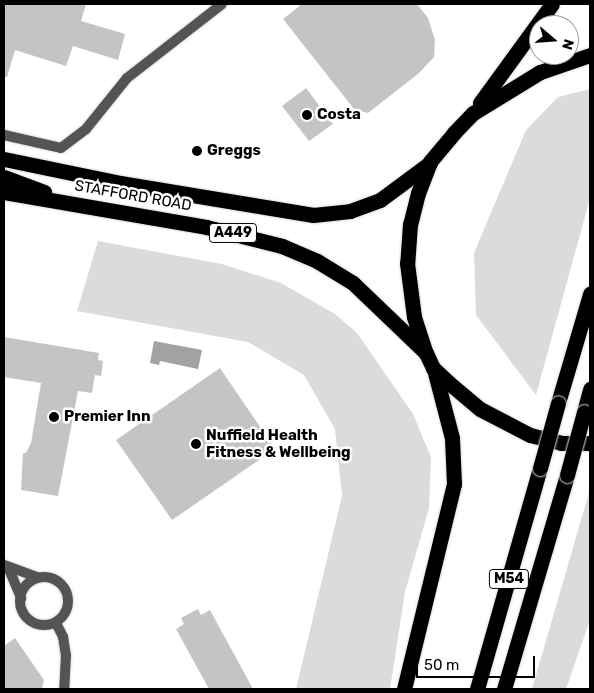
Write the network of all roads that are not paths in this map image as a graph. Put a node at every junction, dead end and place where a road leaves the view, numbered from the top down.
1 (222, 4) edge
2 (552, 4) edge
3 (590, 55) edge
4 (473, 112) junction
5 (4, 135) edge
6 (4, 159) edge
7 (430, 162) junction
8 (4, 177) edge
9 (4, 192) edge
10 (4, 202) edge
11 (74, 203) junction
12 (590, 294) edge
13 (426, 353) junction
14 (433, 368) junction
15 (590, 389) edge
16 (590, 443) edge
17 (6, 566) edge
18 (38, 578) junction
19 (21, 598) junction
20 (56, 623) junction
21 (64, 689) edge
22 (404, 689) edge
23 (477, 689) edge
24 (504, 689) edge

1 - 5 street
2 - 4 highway
3 - 4 highway
4 - 7 highway
6 - 7 highway, STAFFORD ROAD / A449
7 - 13 highway
8 - 11 highway
9 - 11 highway, STAFFORD ROAD / A449
10 - 11 highway
11 - 13 highway, STAFFORD ROAD / A449
12 - 23 highway, M54, bridge
13 - 14 highway
14 - 16 highway
14 - 22 highway
15 - 24 highway, M54, bridge
17 - 18 street
17 - 19 street
18 - 19 street
18 - 20 street
19 - 20 street
20 - 21 street

